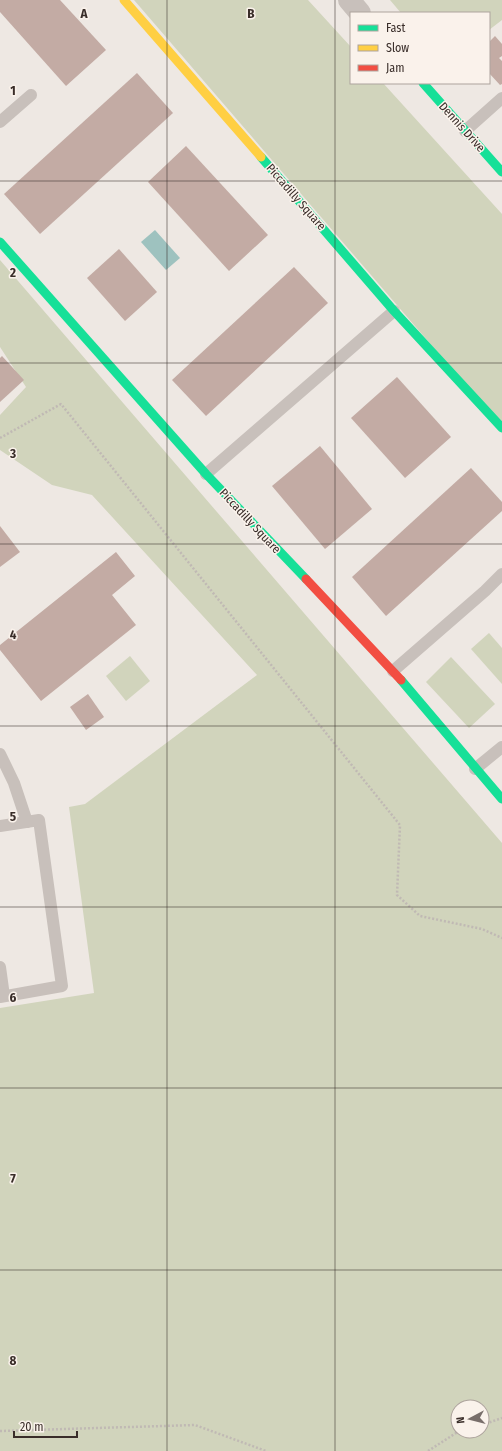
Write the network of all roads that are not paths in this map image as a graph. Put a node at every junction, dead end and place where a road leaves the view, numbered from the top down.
1 (124, 0) edge
2 (349, 0) edge
3 (359, 12) edge
4 (424, 84) edge
5 (32, 95) dead end
6 (502, 98) edge
7 (0, 122) edge
8 (465, 131) junction
9 (502, 172) edge
10 (0, 242) edge
11 (394, 311) junction
12 (502, 428) edge
13 (206, 474) junction
14 (502, 574) edge
15 (393, 671) junction
16 (502, 747) edge
17 (0, 754) edge
18 (475, 769) junction
19 (502, 799) edge
20 (27, 822) junction
21 (0, 826) edge
22 (0, 967) edge
23 (2, 997) edge

1 - 11 street, Piccadilly Square
2 - 3 street
4 - 8 street, Dennis Drive
5 - 7 lane
6 - 8 lane
8 - 9 street, Dennis Drive
10 - 13 street, Piccadilly Square
11 - 12 street, Piccadilly Square
11 - 13 lane
13 - 15 street, Piccadilly Square
14 - 15 lane
15 - 18 street, Piccadilly Square
16 - 18 lane
17 - 20 lane
18 - 19 street, Piccadilly Square
20 - 21 lane
20 - 23 lane
22 - 23 lane

